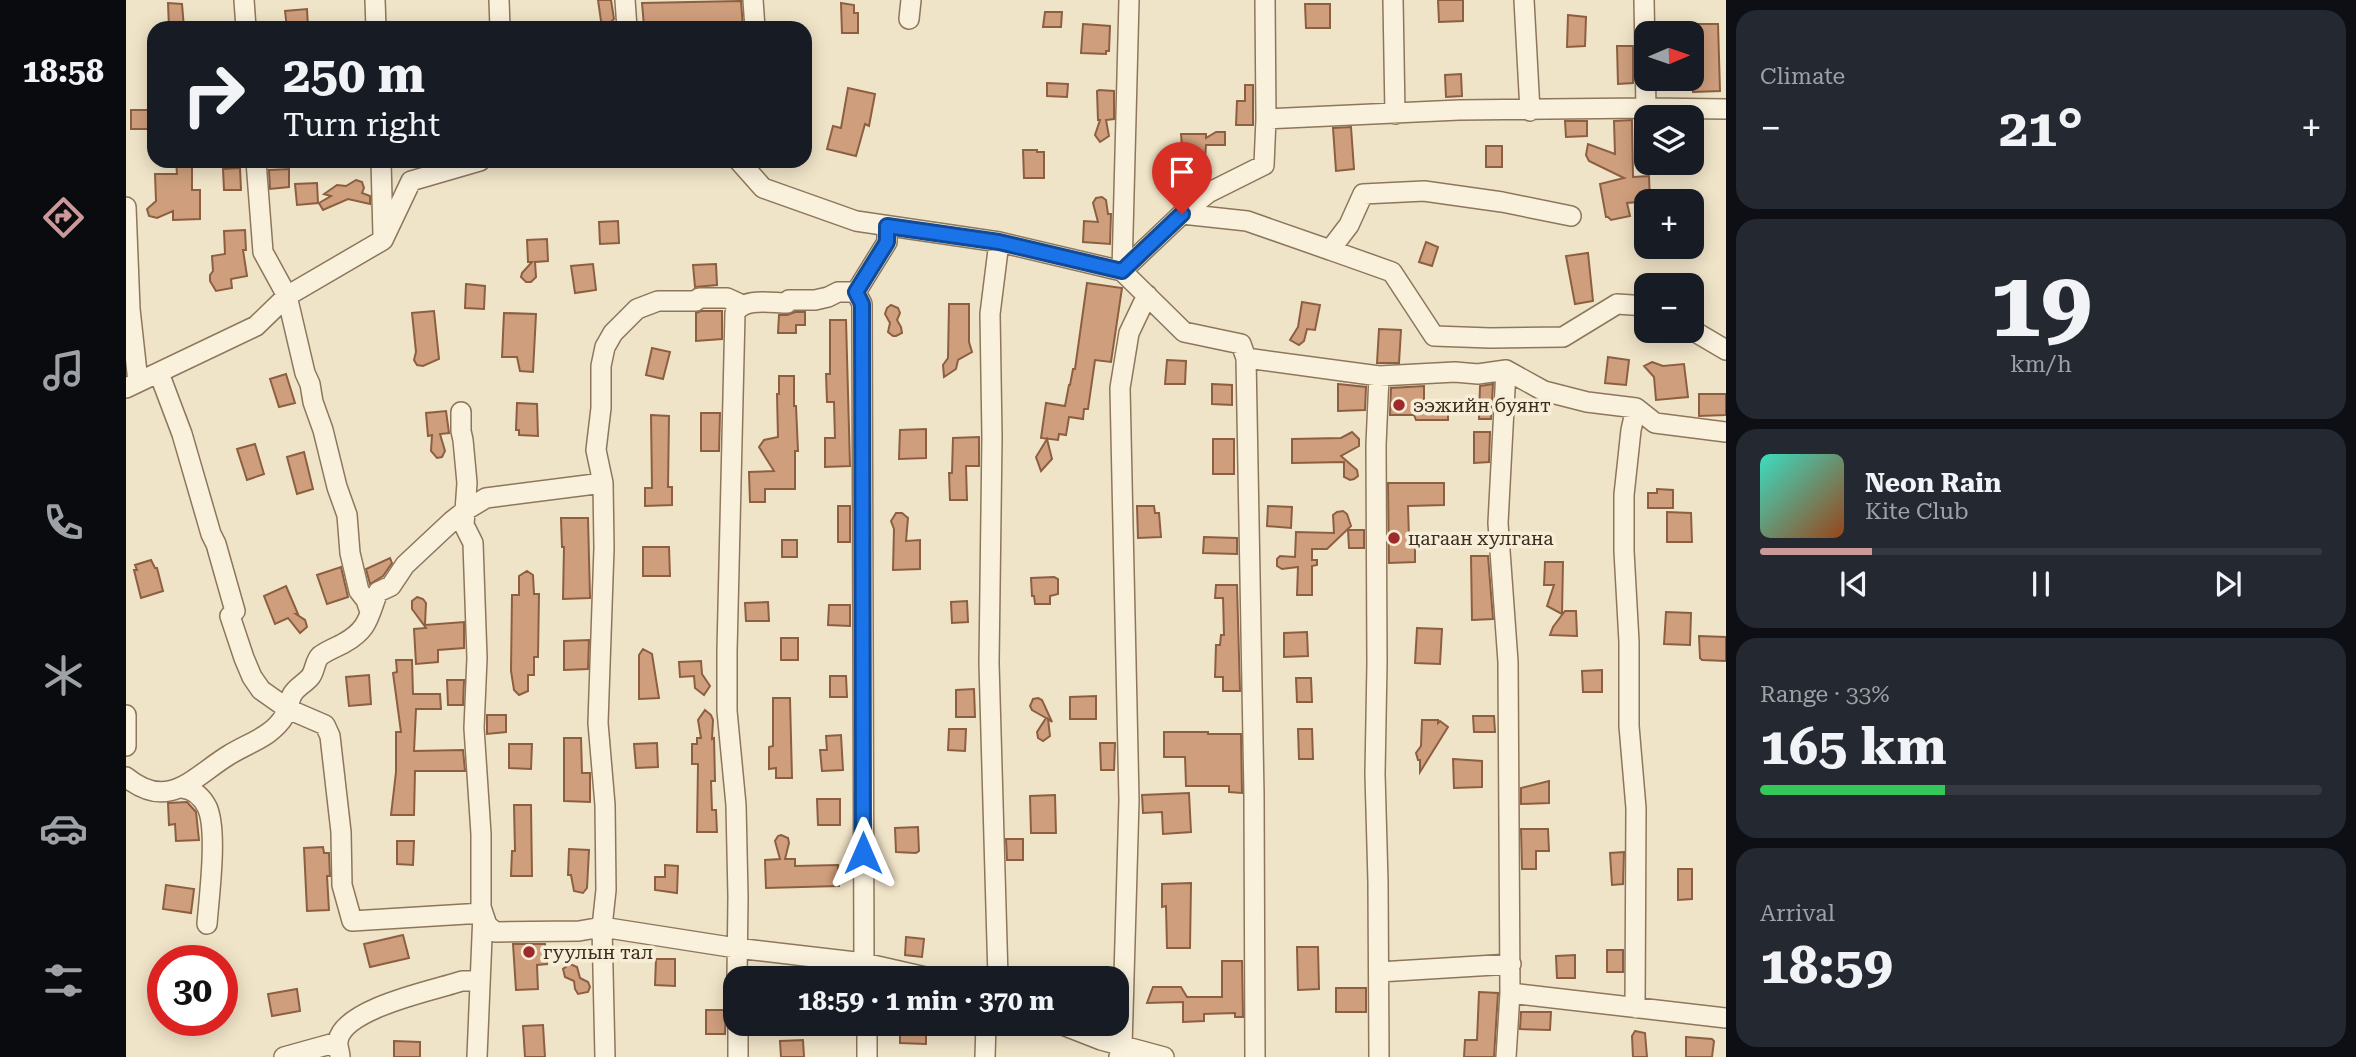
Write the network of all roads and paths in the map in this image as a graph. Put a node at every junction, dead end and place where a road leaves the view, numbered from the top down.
1 (244, 0) edge
2 (375, 0) edge
3 (499, 0) edge
4 (625, 0) edge
5 (754, 0) edge
6 (1129, 0) edge
7 (1265, 0) edge
8 (1393, 0) edge
9 (1524, 0) edge
10 (1644, 0) edge
11 (246, 21) edge
12 (376, 21) edge
13 (500, 21) edge
14 (626, 21) edge
15 (755, 21) edge
16 (1646, 105) edge
17 (1634, 108) edge
18 (1704, 109) edge
19 (1726, 109) edge
20 (1530, 111) junction
21 (1395, 114) junction
22 (1266, 119) junction
23 (257, 168) edge
24 (381, 168) edge
25 (456, 168) edge
26 (744, 168) edge
27 (761, 168) edge
28 (762, 188) junction
29 (126, 207) edge
30 (1182, 214) junction
31 (1571, 216) dead end
32 (887, 226) junction
33 (383, 240) junction
34 (999, 242) junction
35 (1330, 250) junction
36 (1122, 271) junction
37 (856, 292) junction
38 (1147, 295) junction
39 (287, 296) junction
40 (1634, 305) edge
41 (738, 308) junction
42 (1704, 337) edge
43 (1726, 350) edge
44 (1246, 358) junction
45 (1506, 370) junction
46 (159, 373) junction
47 (1379, 376) junction
48 (132, 385) edge
49 (1636, 408) junction
50 (461, 412) dead end
51 (1726, 432) edge
52 (603, 483) junction
53 (467, 509) junction
54 (370, 612) junction
55 (288, 709) junction
56 (126, 715) edge
57 (126, 746) edge
58 (126, 777) edge
59 (182, 788) junction
60 (483, 913) junction
61 (207, 923) dead end
62 (602, 927) junction
63 (736, 948) junction
64 (1511, 964) junction
65 (737, 966) edge
66 (842, 966) edge
67 (865, 966) edge
68 (998, 966) edge
69 (1379, 972) junction
70 (480, 981) junction
71 (1510, 993) junction
72 (1635, 1008) junction
73 (1726, 1018) edge
74 (738, 1036) edge
75 (867, 1036) edge
76 (986, 1036) edge
77 (1086, 1036) edge
78 (339, 1050) edge
79 (1121, 1052) edge
80 (284, 1057) edge
81 (477, 1057) edge
82 (605, 1057) edge
83 (738, 1057) edge
84 (867, 1057) edge
85 (985, 1057) edge
86 (1164, 1057) edge
87 (1255, 1057) edge
88 (1379, 1057) edge
89 (1506, 1057) edge

1 - 11 street
2 - 12 street
3 - 13 street
4 - 14 street
5 - 15 street
6 - 36 street
7 - 22 street
8 - 21 street
9 - 20 street
10 - 16 street
17 - 20 street
18 - 19 street
20 - 21 street
21 - 22 street
22 - 30 street
23 - 39 street
24 - 33 street
25 - 33 street
26 - 28 street
27 - 28 street
28 - 32 street
29 - 48 street
30 - 35 street
30 - 36 street
31 - 35 street
32 - 34 street
32 - 37 street
33 - 39 street
34 - 36 street
34 - 68 street
35 - 40 street
36 - 38 street
37 - 41 street
37 - 67 street
38 - 44 street
38 - 79 street
39 - 46 street
39 - 54 street
41 - 52 street
41 - 63 street
42 - 43 street
44 - 47 street
44 - 87 street
45 - 47 street
45 - 49 street
45 - 64 street
46 - 48 street
46 - 55 street
47 - 69 street
49 - 51 street
49 - 72 street
50 - 53 street
52 - 53 street
52 - 62 street
53 - 54 street
53 - 60 street
54 - 55 street
55 - 59 street
55 - 60 street
56 - 57 street
58 - 59 street
59 - 61 street
60 - 62 street
60 - 70 street
62 - 63 street
62 - 82 street
63 - 65 street
63 - 66 street
64 - 69 street
64 - 71 street
69 - 88 street
70 - 78 street
70 - 81 street
71 - 72 street
71 - 89 street
72 - 73 street
74 - 83 street
75 - 84 street
76 - 85 street
77 - 79 street
78 - 80 street
79 - 86 street

